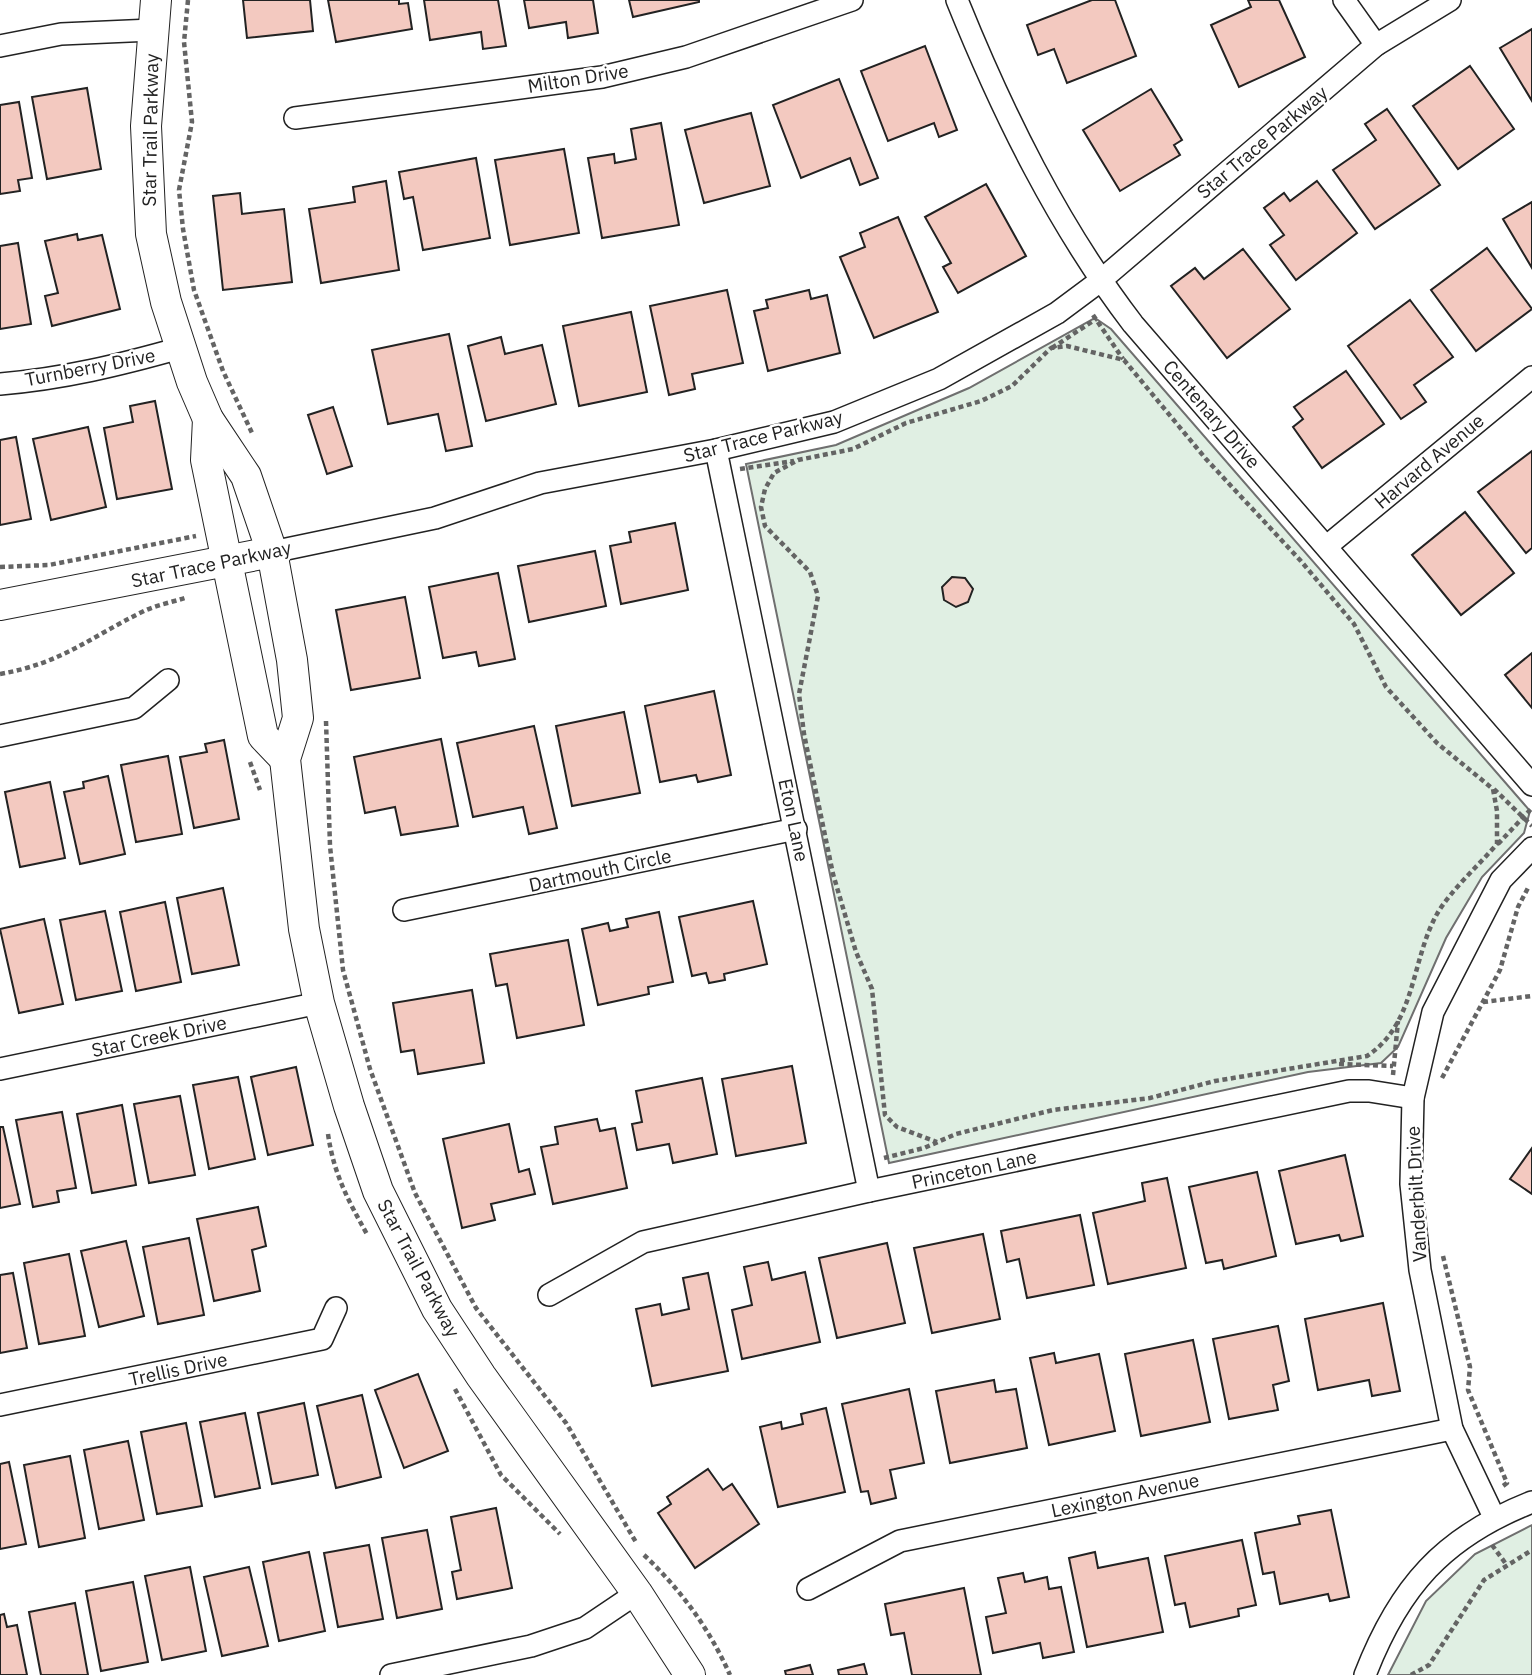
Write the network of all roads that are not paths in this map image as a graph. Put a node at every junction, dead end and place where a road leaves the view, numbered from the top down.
1 (156, 0) edge
2 (852, 0) edge
3 (957, 0) edge
4 (1344, 0) edge
5 (1450, 0) edge
6 (152, 30) junction
7 (1376, 45) junction
8 (0, 46) edge
9 (295, 118) dead end
10 (1100, 281) junction
11 (180, 348) junction
12 (1532, 377) edge
13 (0, 384) edge
14 (208, 419) junction
15 (716, 450) junction
16 (1327, 546) junction
17 (272, 552) junction
18 (228, 560) junction
19 (0, 605) edge
20 (168, 680) dead end
21 (0, 736) edge
22 (285, 759) junction
23 (1532, 785) edge
24 (796, 829) junction
25 (1532, 848) edge
26 (404, 910) dead end
27 (319, 1003) junction
28 (0, 1069) edge
29 (1413, 1098) junction
30 (869, 1191) junction
31 (550, 1295) dead end
32 (336, 1308) dead end
33 (0, 1405) edge
34 (1452, 1429) junction
35 (1532, 1502) edge
36 (1487, 1522) junction
37 (808, 1589) dead end
38 (637, 1593) junction
39 (391, 1675) edge
40 (690, 1675) edge
41 (1365, 1675) edge

1 - 6 street, Star Trail Parkway
2 - 9 street, Milton Drive
3 - 10 street, Centenary Drive
4 - 7 street
5 - 7 street, Star Trace Parkway
6 - 8 street
6 - 11 street, Star Trail Parkway
7 - 10 street, Star Trace Parkway
10 - 15 street, Star Trace Parkway
10 - 16 street, Centenary Drive
11 - 13 street, Turnberry Drive
11 - 14 street, Star Trail Parkway
12 - 16 street, Harvard Avenue
14 - 17 street, Star Trail Parkway
14 - 18 street, Star Trail Parkway
15 - 17 street, Star Trace Parkway
15 - 24 street, Eton Lane
16 - 23 street, Centenary Drive
17 - 18 street, Star Trace Parkway
17 - 22 street, Star Trail Parkway
18 - 19 street, Star Trace Parkway
18 - 22 street, Star Trail Parkway
20 - 21 street
22 - 27 street, Star Trail Parkway
24 - 26 street, Dartmouth Circle
24 - 30 street, Eton Lane
25 - 29 street, Vanderbilt Drive
27 - 28 street, Star Creek Drive
27 - 38 street, Star Trail Parkway
29 - 30 street, Princeton Lane
29 - 34 street, Vanderbilt Drive
30 - 31 street, Princeton Lane
32 - 33 street, Trellis Drive
34 - 36 street, Vanderbilt Drive
34 - 37 street, Lexington Avenue
35 - 36 street
36 - 41 street
38 - 39 street
38 - 40 street, Star Trail Parkway

